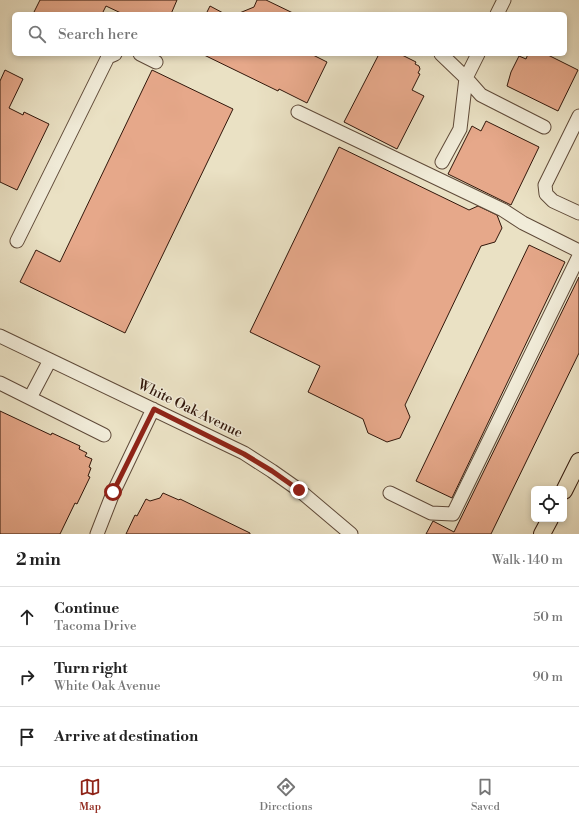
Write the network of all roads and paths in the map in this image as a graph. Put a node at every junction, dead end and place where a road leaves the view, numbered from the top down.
1 (504, 0) edge
2 (498, 12) edge
3 (112, 56) edge
4 (144, 56) edge
5 (442, 56) edge
6 (477, 56) edge
7 (156, 62) dead end
8 (466, 78) junction
9 (298, 112) dead end
10 (579, 116) edge
11 (544, 127) dead end
12 (575, 133) edge
13 (442, 162) dead end
14 (579, 213) edge
15 (17, 242) dead end
16 (579, 251) edge
17 (579, 256) edge
18 (0, 336) edge
19 (50, 360) junction
20 (0, 383) edge
21 (30, 398) junction
22 (154, 409) junction
23 (104, 435) dead end
24 (579, 461) edge
25 (566, 486) edge
26 (390, 493) dead end
27 (548, 522) edge
28 (98, 534) edge
29 (351, 534) edge
30 (542, 534) edge

1 - 2 street
3 - 15 street
4 - 7 street
5 - 8 street
6 - 8 street
8 - 11 street
8 - 13 street
9 - 16 street
10 - 12 street
12 - 14 street
17 - 26 street
18 - 19 street, White Oak Avenue
19 - 21 street
19 - 22 street, White Oak Avenue
20 - 21 street
21 - 23 street
22 - 28 street
22 - 29 street, White Oak Avenue
24 - 25 main road
27 - 30 main road

